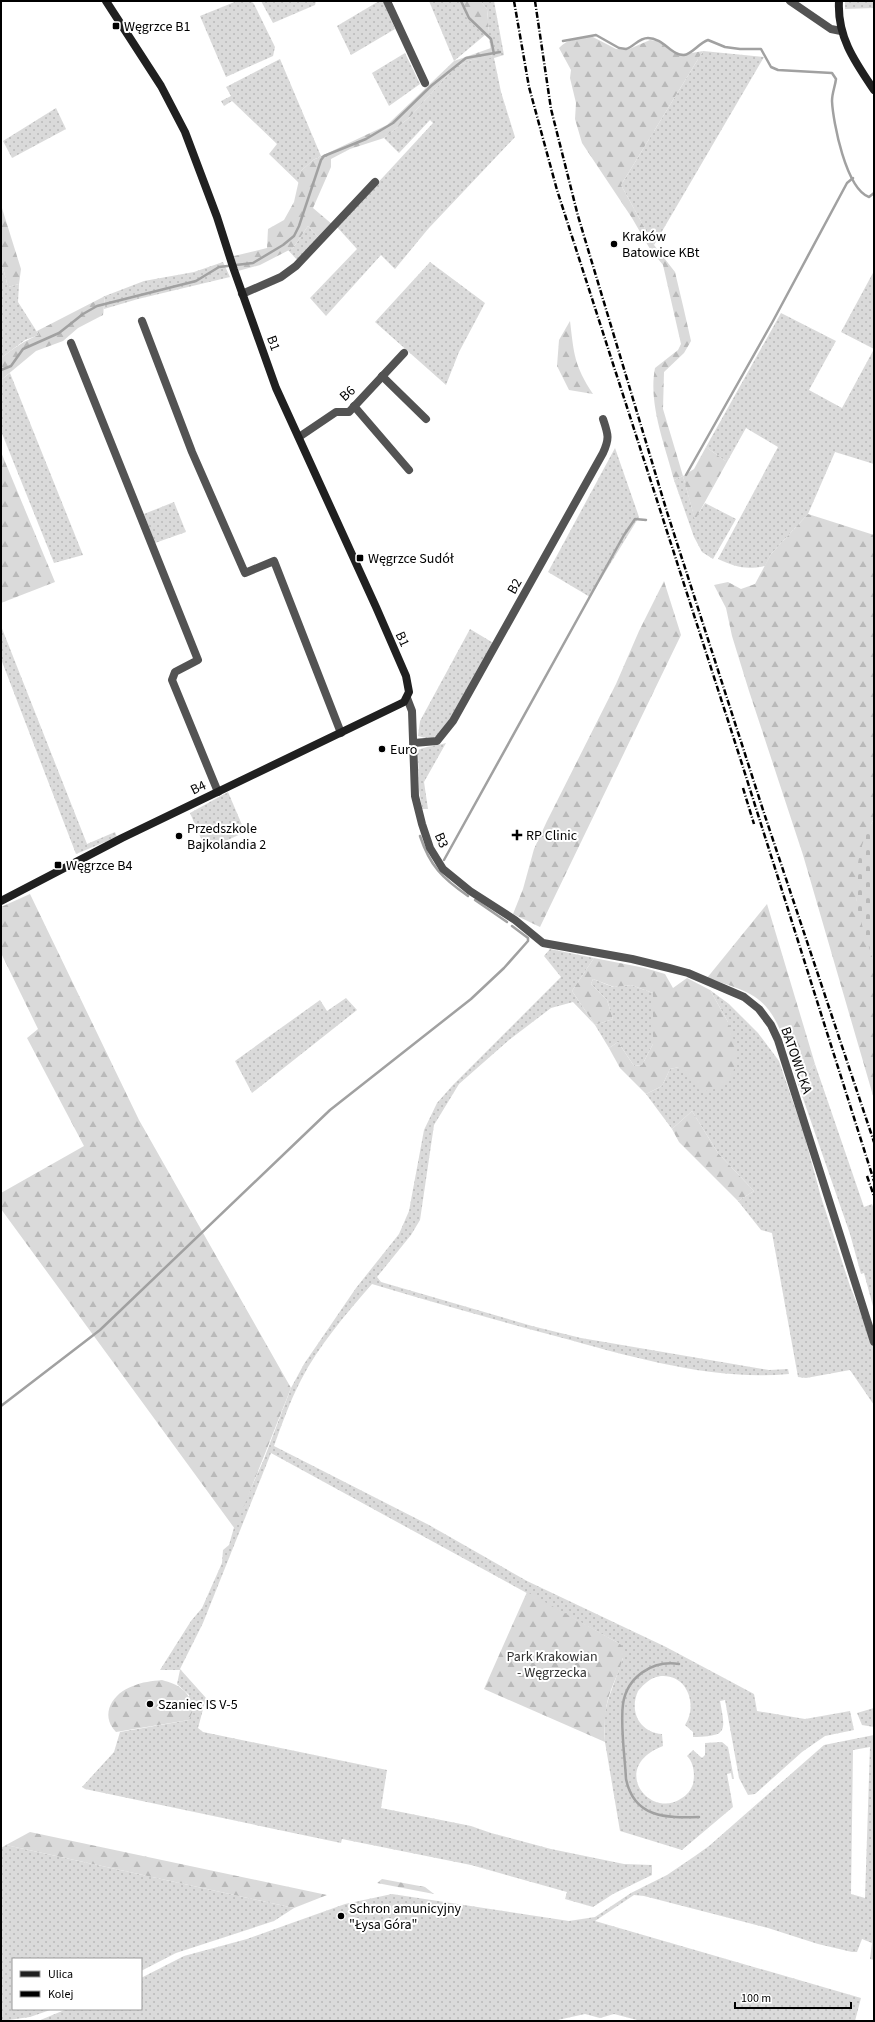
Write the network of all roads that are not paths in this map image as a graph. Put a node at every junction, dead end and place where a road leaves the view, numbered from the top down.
1 (106, 1) edge
2 (387, 1) edge
3 (790, 1) edge
4 (839, 1) edge
5 (841, 30) junction
6 (425, 83) dead end
7 (874, 90) edge
8 (375, 182) dead end
9 (242, 294) junction
10 (142, 321) dead end
11 (71, 343) dead end
12 (404, 353) dead end
13 (382, 376) junction
14 (354, 406) junction
15 (426, 419) dead end
16 (603, 419) dead end
17 (299, 437) junction
18 (409, 470) dead end
19 (407, 698) junction
20 (341, 733) junction
21 (414, 743) junction
22 (218, 792) junction
23 (1, 901) edge
24 (543, 943) joint
25 (874, 1342) edge

1 - 9 street, B1
2 - 6 street
3 - 5 street
4 - 5 street
5 - 7 street
8 - 9 street
9 - 17 street, B1
10 - 20 street
11 - 22 street
12 - 13 street, B6
13 - 14 street, B6
13 - 15 street
14 - 17 street, B6
14 - 18 street
16 - 21 street, B2
17 - 19 street, B1
19 - 20 street, B4
19 - 21 street, B3
20 - 22 street, B4
21 - 24 street, B3
22 - 23 street, B4
24 - 25 street, BATOWICKA

